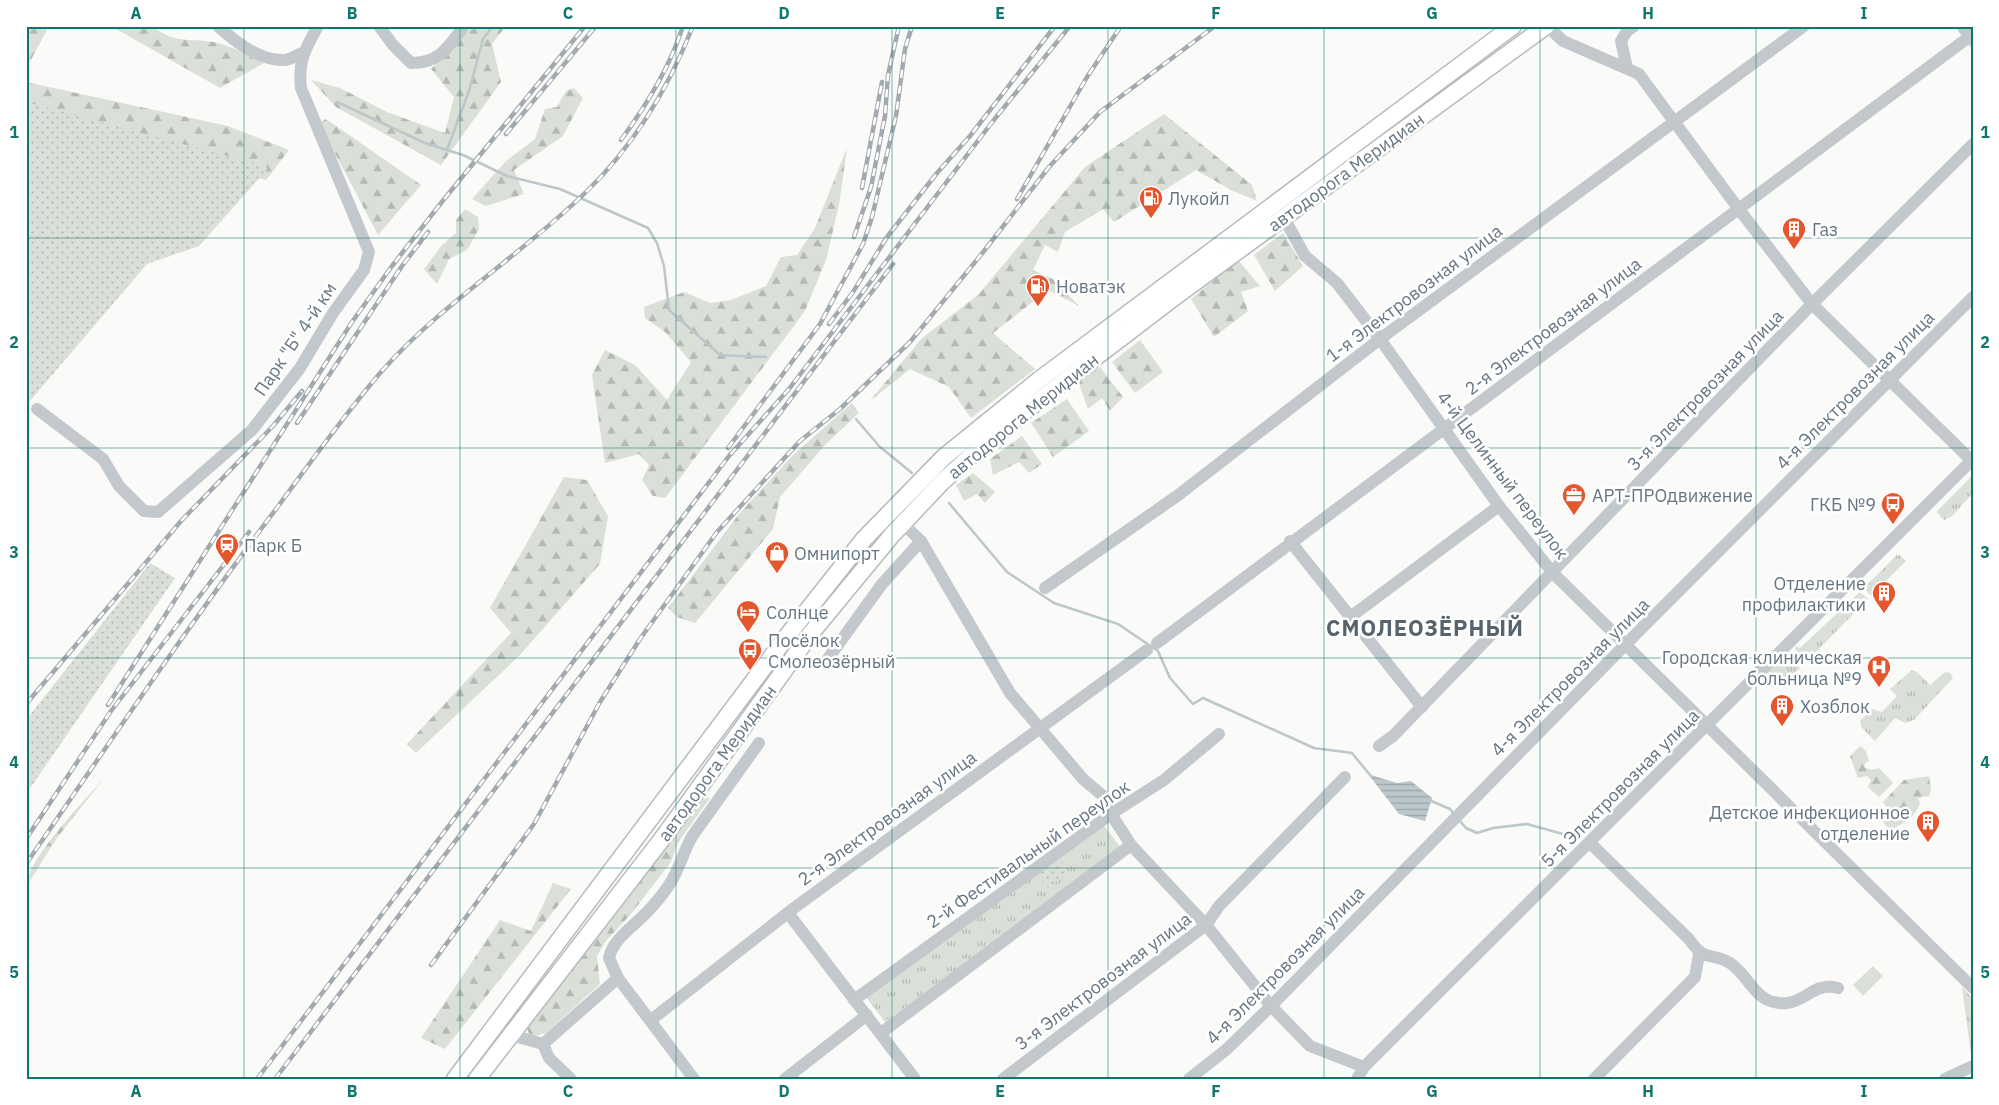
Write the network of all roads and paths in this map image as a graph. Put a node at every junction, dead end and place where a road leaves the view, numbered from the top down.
1 (218, 26) edge
2 (318, 26) edge
3 (379, 26) edge
4 (464, 26) edge
5 (1513, 26) edge
6 (1547, 26) edge
7 (1634, 26) edge
8 (1804, 26) edge
9 (1968, 35) edge
10 (302, 53) junction
11 (1627, 68) junction
12 (1676, 123) junction
13 (1973, 144) edge
14 (1738, 208) junction
15 (1284, 218) junction
16 (1973, 297) edge
17 (1812, 304) junction
18 (1380, 339) junction
19 (1889, 381) junction
20 (37, 409) dead end
21 (1446, 429) junction
22 (1972, 459) edge
23 (1499, 506) junction
24 (889, 512) junction
25 (902, 523) junction
26 (922, 541) junction
27 (1290, 541) junction
28 (1553, 572) junction
29 (1045, 588) dead end
30 (1350, 618) junction
31 (1625, 645) junction
32 (826, 660) dead end
33 (1422, 707) junction
34 (1707, 726) junction
35 (1040, 727) junction
36 (1219, 734) dead end
37 (759, 743) dead end
38 (1379, 746) dead end
39 (1345, 777) dead end
40 (1111, 814) junction
41 (1590, 843) junction
42 (1132, 845) junction
43 (788, 913) junction
44 (1206, 925) junction
45 (1699, 954) junction
46 (618, 978) junction
47 (1838, 988) dead end
48 (1973, 988) edge
49 (854, 1000) junction
50 (1271, 1006) junction
51 (867, 1015) junction
52 (651, 1020) junction
53 (497, 1024) junction
54 (881, 1033) junction
55 (511, 1035) junction
56 (543, 1044) junction
57 (1973, 1066) edge
58 (1361, 1073) edge
59 (455, 1079) edge
60 (477, 1079) edge
61 (571, 1079) edge
62 (694, 1079) edge
63 (785, 1079) edge
64 (915, 1079) edge
65 (1003, 1079) edge
66 (1190, 1079) edge
67 (1594, 1079) edge
68 (1944, 1079) edge

1 - 10 street
2 - 10 street
3 - 4 street
5 - 24 main road, автодорога Меридиан
6 - 11 street
6 - 15 main road, автодорога Меридиан
7 - 11 street
8 - 12 street, 1-я Электровозная улица
9 - 14 street, 2-я Электровозная улица
10 - 20 street, Парк "Б" 4-й км
11 - 12 street
12 - 14 street
12 - 18 street, 1-я Электровозная улица
13 - 17 street, 3-я Электровозная улица
14 - 17 street
14 - 21 street, 2-я Электровозная улица
15 - 18 street, 4-й Целинный переулок
15 - 25 main road, автодорога Меридиан
16 - 19 street, 4-я Электровозная улица
17 - 19 street
17 - 28 street, 3-я Электровозная улица
18 - 21 street, 4-й Целинный переулок
18 - 29 street, 1-я Электровозная улица
19 - 22 street
19 - 31 street, 4-я Электровозная улица
21 - 23 street, 4-й Целинный переулок
21 - 27 street, 2-я Электровозная улица
22 - 34 street, 5-я Электровозная улица
23 - 28 street, 4-й Целинный переулок
23 - 30 street
24 - 25 main road
24 - 53 main road, автодорога Меридиан
25 - 26 street
25 - 55 main road, автодорога Меридиан
26 - 32 street
26 - 35 street
27 - 30 street
27 - 35 street, 2-я Электровозная улица
28 - 31 street, 4-й Целинный переулок
28 - 33 street, 3-я Электровозная улица
30 - 33 street
31 - 34 street, 4-й Целинный переулок
31 - 50 street, 4-я Электровозная улица
33 - 38 street, 3-я Электровозная улица
34 - 41 street, 5-я Электровозная улица
34 - 48 street, 4-й Целинный переулок
35 - 40 street
35 - 43 street, 2-я Электровозная улица
36 - 40 street, 2-й Фестивальный переулок
37 - 46 street
39 - 44 street, 3-я Электровозная улица
40 - 42 street
40 - 49 street, 2-й Фестивальный переулок
41 - 45 street
41 - 58 street, 5-я Электровозная улица
42 - 44 street
42 - 54 street
43 - 49 street
43 - 52 street, 2-я Электровозная улица
44 - 50 street
44 - 65 street, 3-я Электровозная улица
45 - 47 street
45 - 67 street
46 - 52 street
46 - 56 street
49 - 51 street
50 - 58 street
50 - 66 street, 4-я Электровозная улица
51 - 54 street
51 - 63 street
52 - 62 street
53 - 55 main road
53 - 59 main road, автодорога Меридиан
54 - 64 street
55 - 56 street
55 - 60 main road, автодорога Меридиан
56 - 61 street
57 - 68 street

